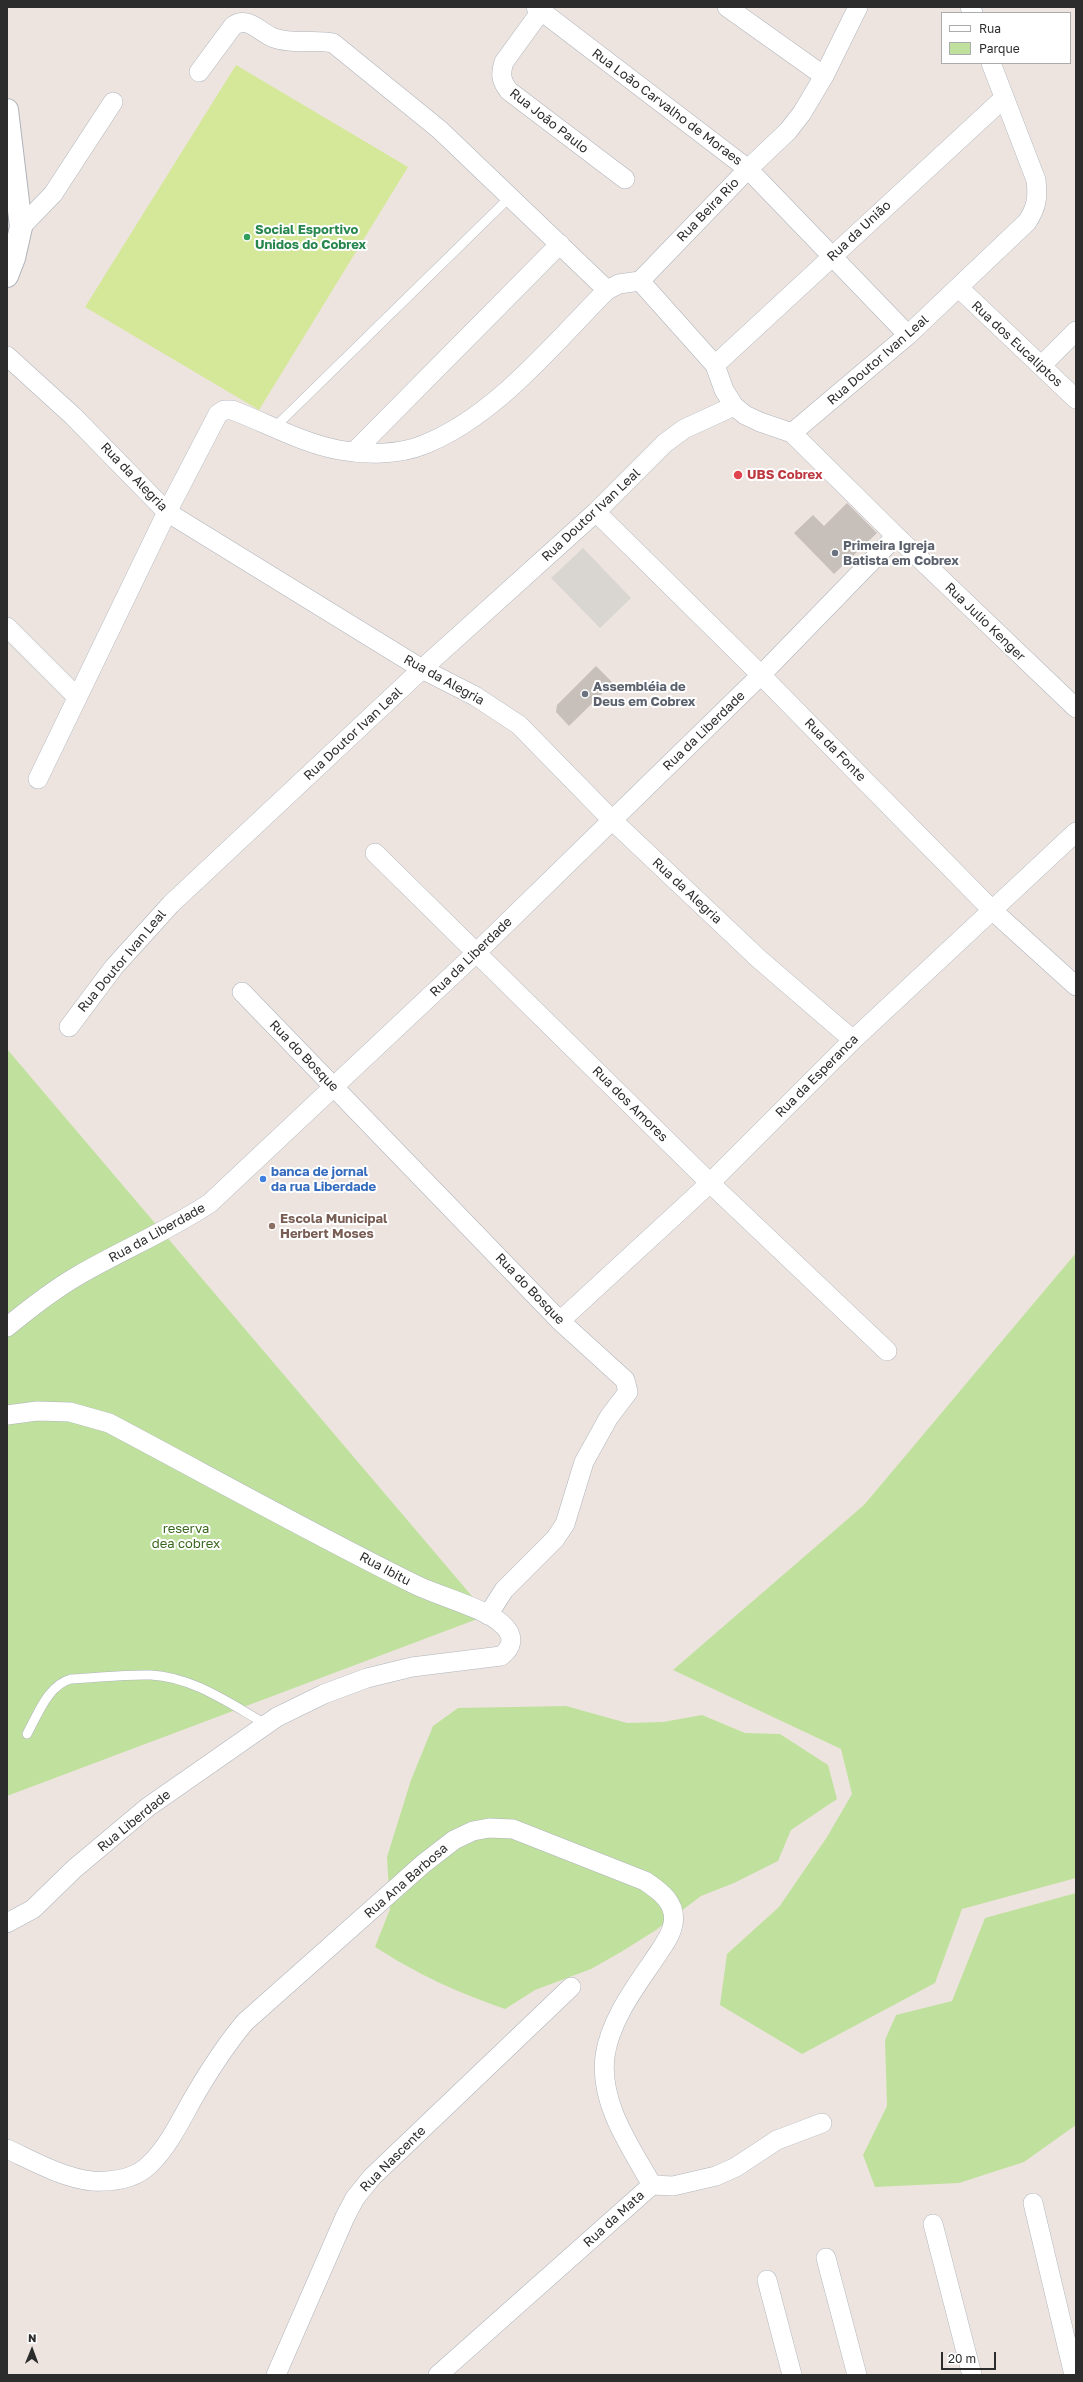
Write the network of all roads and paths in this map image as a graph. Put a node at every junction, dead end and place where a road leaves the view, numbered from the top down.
1 (727, 7) edge
2 (858, 7) edge
3 (538, 9) edge
4 (992, 64) edge
5 (199, 72) dead end
6 (824, 76) junction
7 (1004, 98) junction
8 (114, 102) dead end
9 (7, 110) edge
10 (748, 169) junction
11 (625, 179) dead end
12 (510, 197) junction
13 (16, 232) edge
14 (560, 244) junction
15 (833, 255) junction
16 (7, 276) edge
17 (640, 281) junction
18 (959, 288) junction
19 (607, 290) junction
20 (1076, 331) edge
21 (908, 335) junction
22 (7, 356) edge
23 (715, 365) junction
24 (1041, 366) junction
25 (1076, 400) edge
26 (734, 406) junction
27 (274, 428) junction
28 (792, 433) junction
29 (354, 452) junction
30 (167, 512) junction
31 (596, 512) junction
32 (896, 536) junction
33 (7, 627) edge
34 (422, 670) junction
35 (761, 675) junction
36 (76, 696) junction
37 (1076, 708) edge
38 (38, 779) dead end
39 (612, 820) junction
40 (1076, 832) edge
41 (375, 853) dead end
42 (992, 910) junction
43 (476, 953) junction
44 (1076, 986) edge
45 (242, 992) dead end
46 (69, 1027) dead end
47 (853, 1040) junction
48 (333, 1087) junction
49 (710, 1183) junction
50 (560, 1320) junction
51 (7, 1327) edge
52 (887, 1351) dead end
53 (7, 1416) edge
54 (488, 1615) junction
55 (266, 1724) junction
56 (27, 1734) dead end
57 (7, 1923) edge
58 (571, 1987) dead end
59 (822, 2123) dead end
60 (7, 2149) edge
61 (652, 2185) junction
62 (1033, 2203) dead end
63 (933, 2224) dead end
64 (826, 2258) dead end
65 (767, 2280) dead end
66 (276, 2375) edge
67 (438, 2375) edge
68 (792, 2375) edge
69 (857, 2375) edge
70 (972, 2375) edge
71 (1074, 2375) edge

1 - 6 street
2 - 6 street, Rua Beira Rio
3 - 10 street, Rua Loão Carvalho de Moraes
3 - 11 street, Rua João Paulo
4 - 7 street, Rua Doutor Ivan Leal
5 - 12 street
6 - 10 street, Rua Beira Rio
7 - 15 street, Rua da União
7 - 18 street, Rua Doutor Ivan Leal
8 - 13 street
9 - 13 street
10 - 15 street, Rua Loão Carvalho de Moraes
10 - 17 street, Rua Beira Rio
12 - 14 street
12 - 27 lane
13 - 16 street
14 - 19 street
14 - 29 street
15 - 21 street, Rua Loão Carvalho de Moraes
15 - 23 street, Rua da União
17 - 19 street
17 - 23 street
18 - 21 street, Rua Doutor Ivan Leal
18 - 24 street, Rua dos Eucaliptos
19 - 29 street
20 - 24 street
21 - 28 street, Rua Doutor Ivan Leal
22 - 30 street, Rua da Alegria
23 - 26 street
24 - 25 street, Rua dos Eucaliptos
26 - 28 street
26 - 31 street, Rua Doutor Ivan Leal
27 - 29 street
27 - 30 street
28 - 32 street, Rua Julio Kenger
30 - 34 street, Rua da Alegria
30 - 36 street
31 - 34 street, Rua Doutor Ivan Leal
31 - 35 street, Rua da Fonte
32 - 35 street, Rua da Liberdade
32 - 37 street, Rua Julio Kenger
33 - 36 street
34 - 39 street, Rua da Alegria
34 - 46 street, Rua Doutor Ivan Leal
35 - 39 street, Rua da Liberdade
35 - 42 street, Rua da Fonte
36 - 38 street
39 - 43 street, Rua da Liberdade
39 - 47 street, Rua da Alegria
40 - 42 street, Rua da Esperanca
41 - 43 street, Rua dos Amores
42 - 44 street, Rua da Fonte
42 - 47 street, Rua da Esperanca
43 - 48 street, Rua da Liberdade
43 - 49 street, Rua dos Amores
45 - 48 street, Rua do Bosque
47 - 49 street, Rua da Esperanca
48 - 50 street, Rua do Bosque
48 - 51 street, Rua da Liberdade
49 - 50 street, Rua da Esperanca
49 - 52 street, Rua dos Amores
50 - 54 street, Rua do Bosque
53 - 54 street, Rua Ibitu
54 - 55 street, Rua Ibitu
55 - 56 lane
55 - 57 street, Rua Liberdade
58 - 66 street, Rua Nascente
59 - 61 street, Rua da Mata
60 - 61 street, Rua Ana Barbosa
61 - 67 street, Rua da Mata
62 - 71 street
63 - 70 street
64 - 69 street
65 - 68 street

